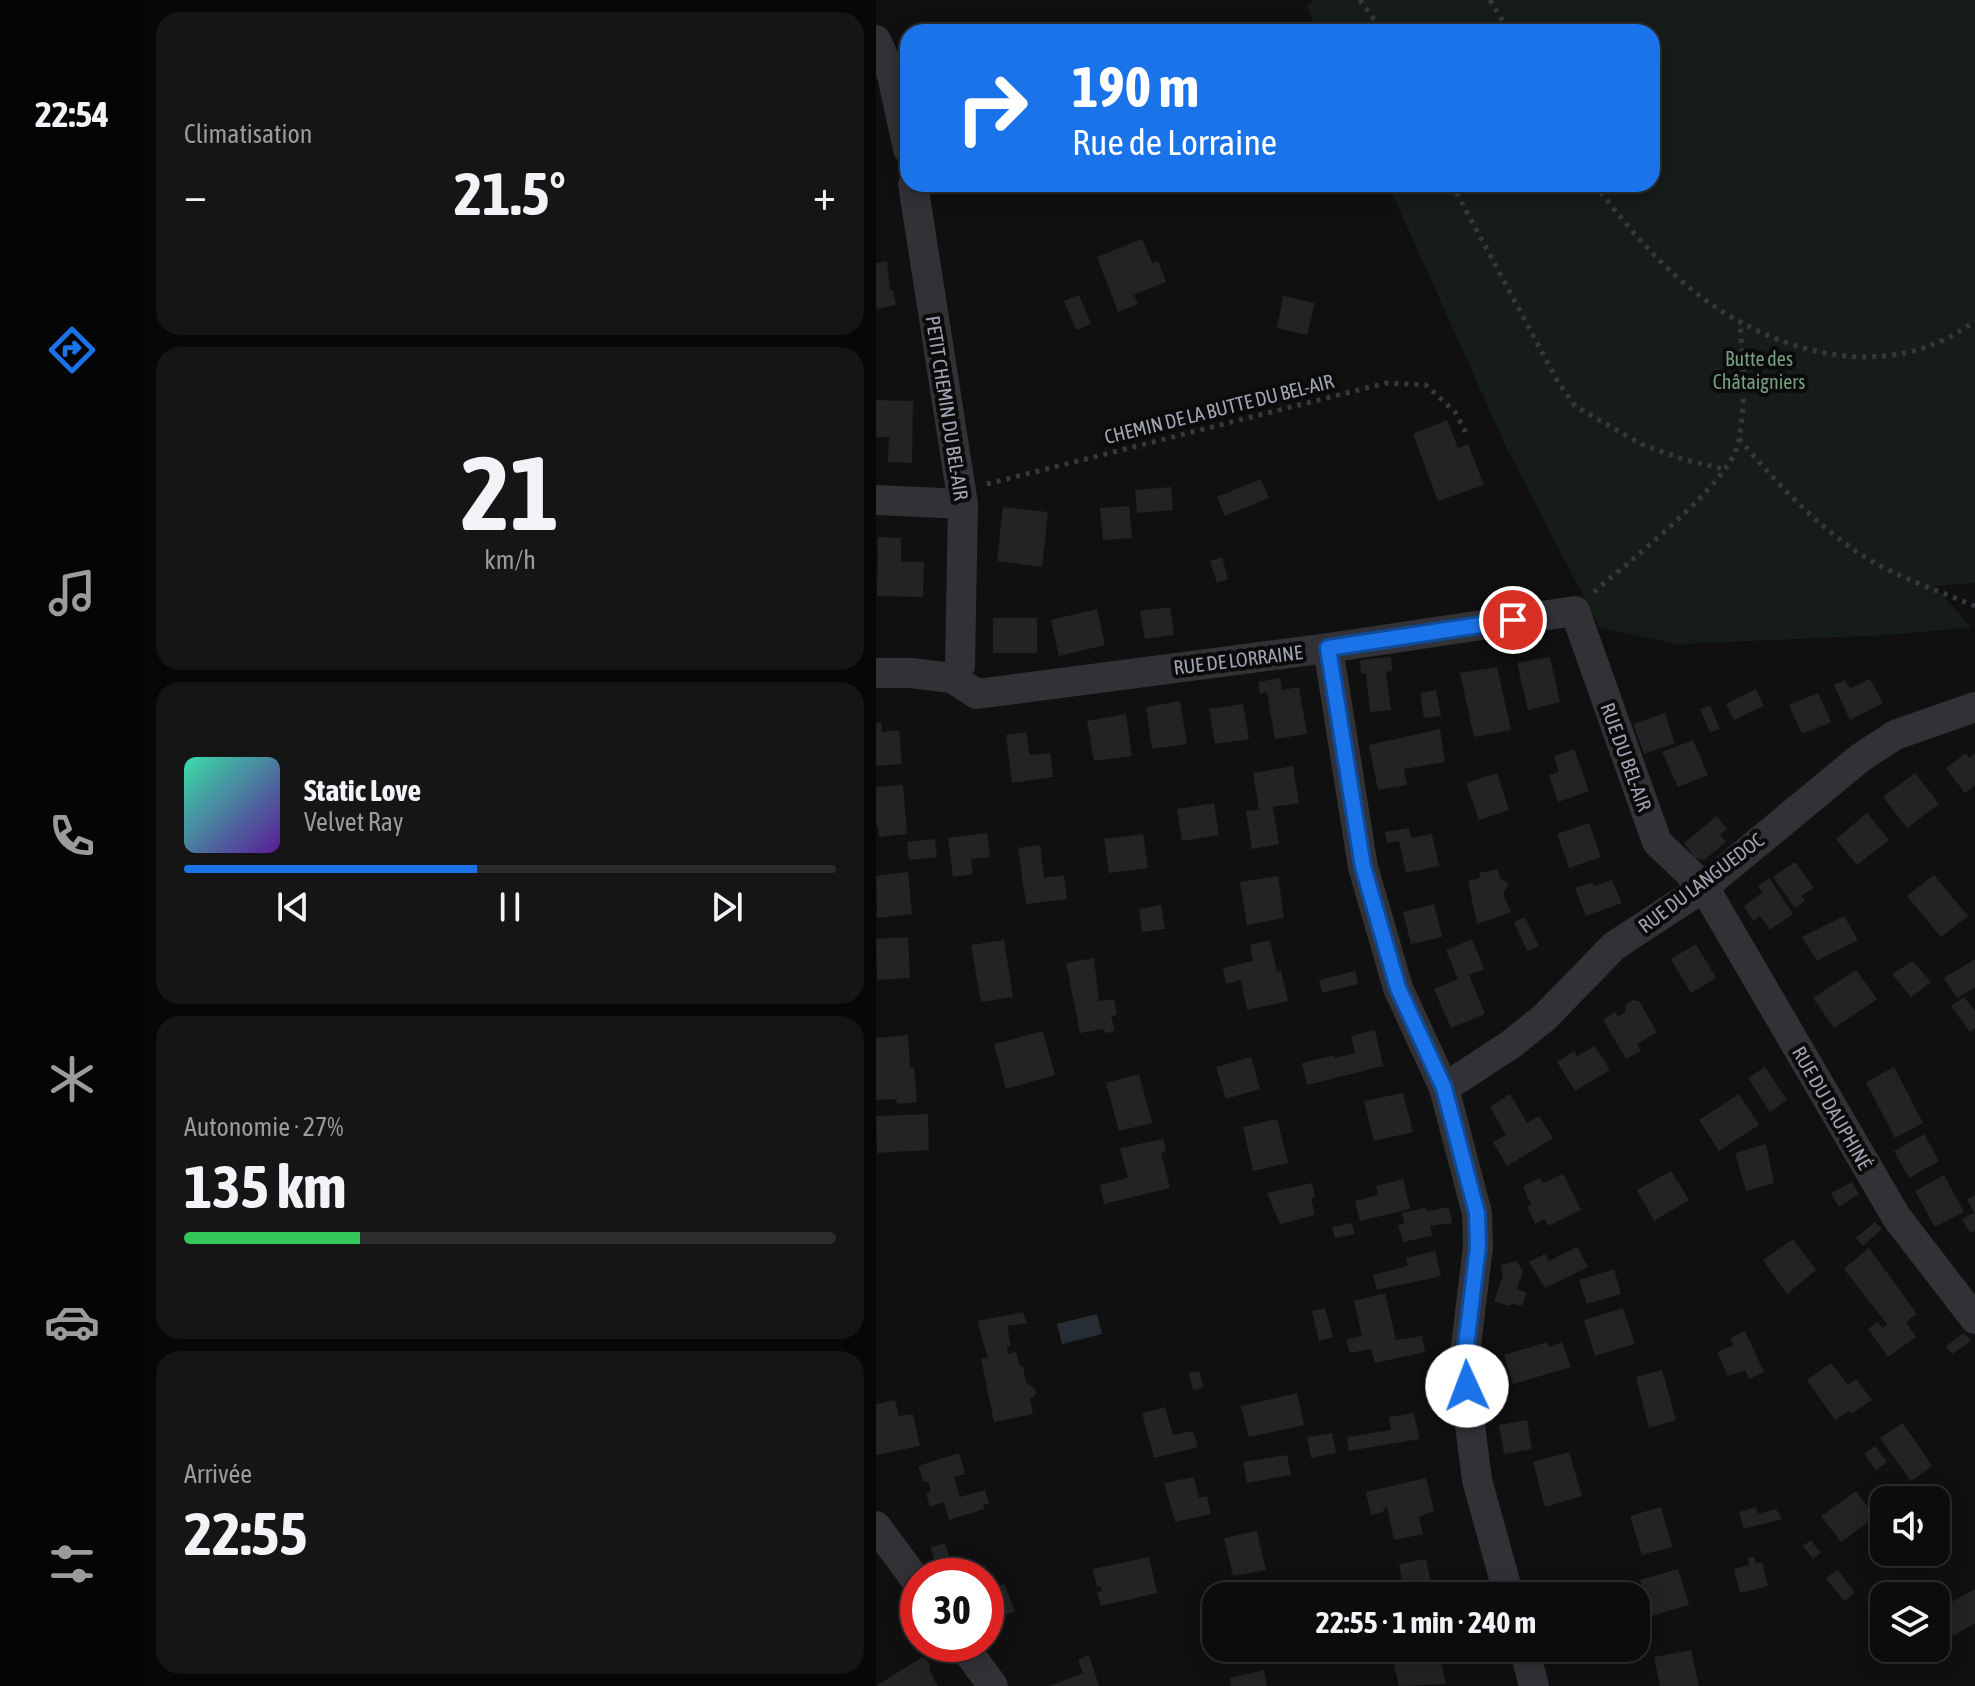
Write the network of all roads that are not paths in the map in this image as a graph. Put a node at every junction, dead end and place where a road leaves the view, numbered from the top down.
1 (876, 40) edge
2 (900, 112) edge
3 (914, 192) edge
4 (962, 498) junction
5 (876, 500) edge
6 (1575, 611) joint
7 (1328, 648) junction
8 (876, 673) edge
9 (952, 678) junction
10 (1975, 707) edge
11 (1704, 887) junction
12 (1444, 1088) junction
13 (1975, 1319) edge
14 (876, 1526) edge
15 (900, 1559) edge
16 (1505, 1582) edge
17 (975, 1662) edge
18 (1528, 1662) edge
19 (993, 1686) edge
20 (1534, 1686) edge

1 - 2 street
3 - 4 street, PETIT CHEMIN DU BEL-AIR
4 - 5 street
4 - 9 street, PETIT CHEMIN DU BEL-AIR
6 - 7 street, RUE DE LORRAINE
6 - 11 street, RUE DU BEL-AIR
7 - 9 street, RUE DE LORRAINE
7 - 12 street
8 - 9 street, RUE DE LORRAINE
10 - 11 street, RUE DU LANGUEDOC
11 - 12 street, RUE DU LANGUEDOC
11 - 13 street, RUE DU DAUPHINÉ
12 - 16 street
14 - 15 street
17 - 19 street
18 - 20 street

